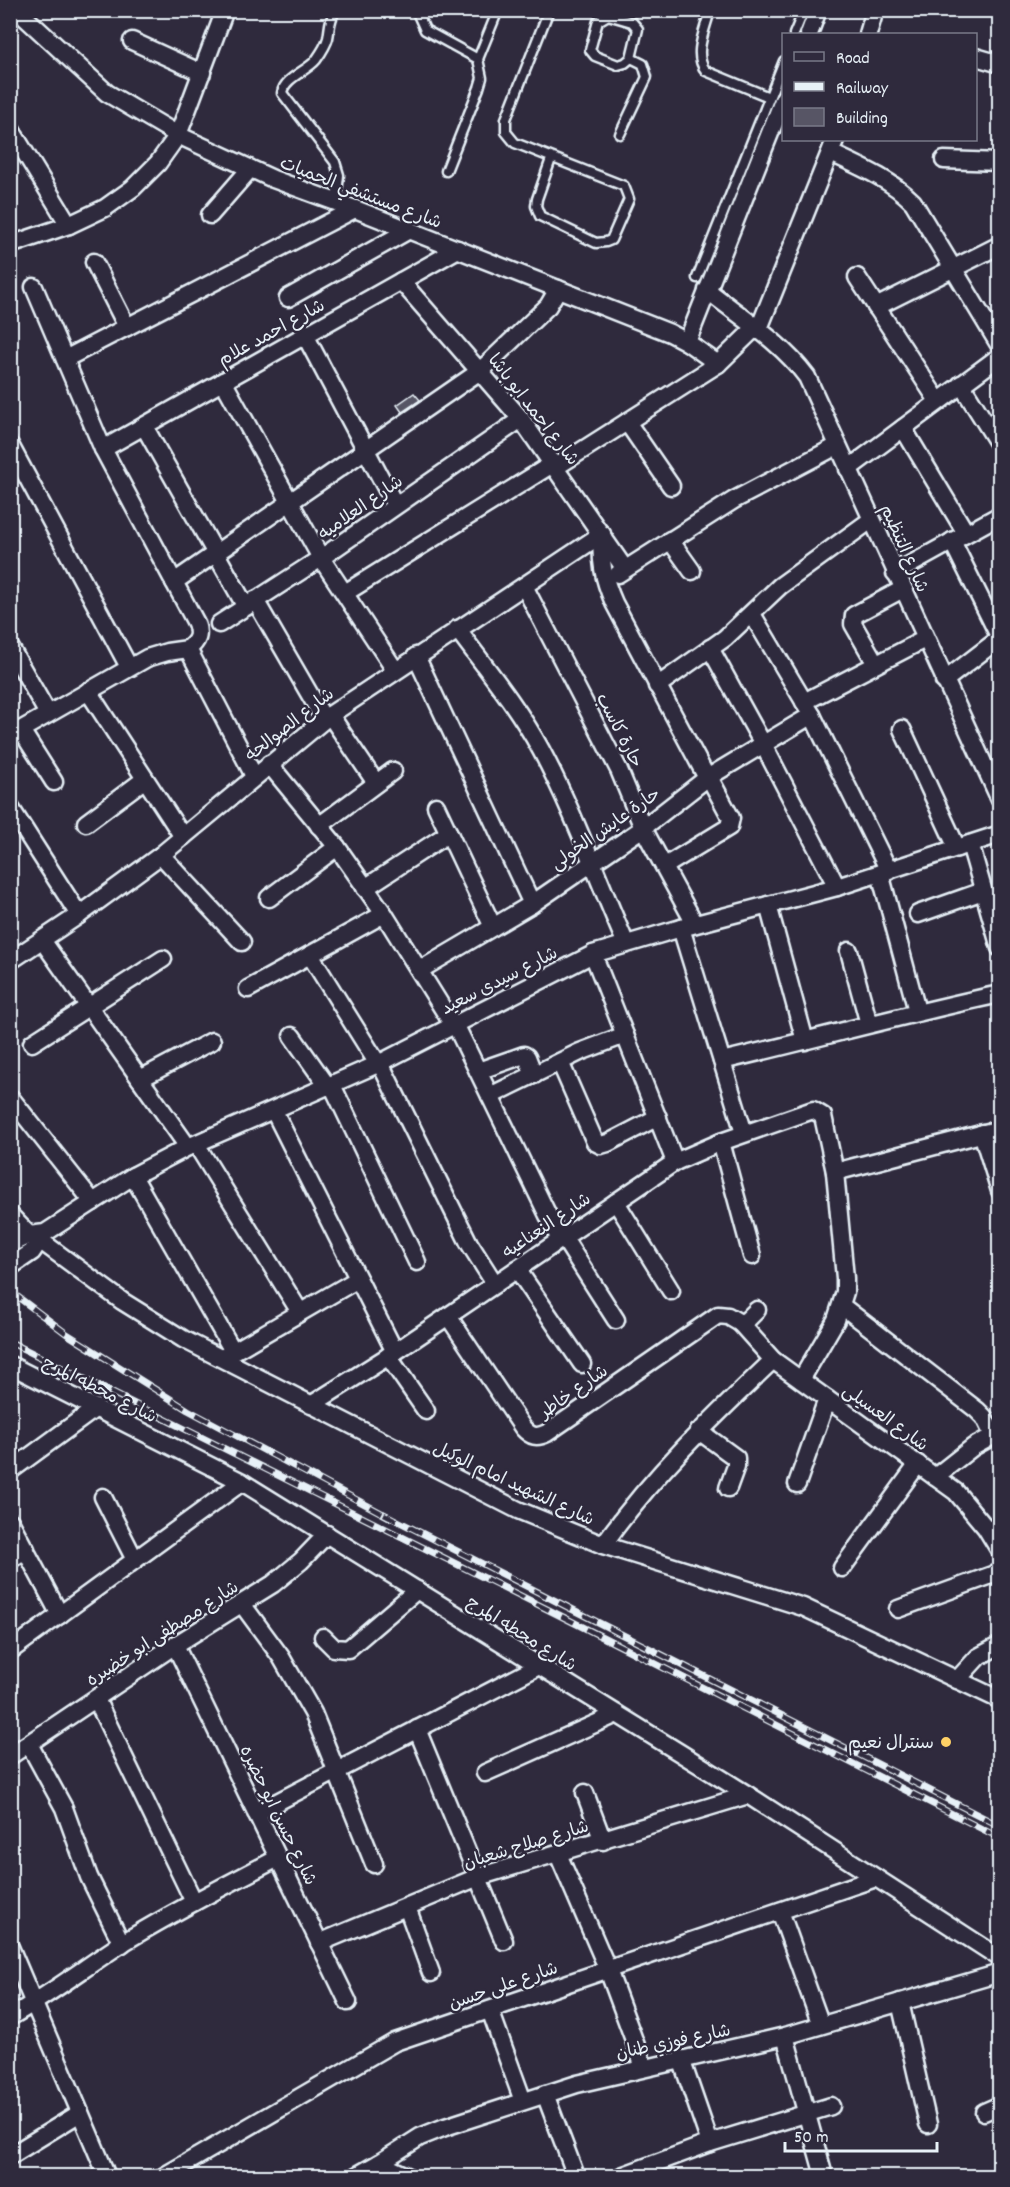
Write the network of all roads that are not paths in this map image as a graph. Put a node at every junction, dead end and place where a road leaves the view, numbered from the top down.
1 (17, 10) edge
2 (225, 10) edge
3 (336, 10) edge
4 (416, 10) edge
5 (498, 10) edge
6 (549, 10) edge
7 (710, 10) edge
8 (804, 10) edge
9 (818, 10) edge
10 (875, 10) edge
11 (622, 15) edge
12 (794, 33) edge
13 (809, 33) edge
14 (868, 33) edge
15 (132, 41) dead end
16 (631, 58) junction
17 (977, 58) edge
18 (478, 59) junction
19 (999, 64) edge
20 (782, 67) edge
21 (202, 73) junction
22 (776, 98) edge
23 (10, 128) edge
24 (620, 134) dead end
25 (178, 135) junction
26 (833, 146) edge
27 (551, 159) junction
28 (944, 160) dead end
29 (999, 162) edge
30 (250, 169) junction
31 (446, 171) dead end
32 (336, 202) junction
33 (356, 209) junction
34 (210, 215) dead end
35 (69, 225) junction
36 (409, 230) junction
37 (10, 245) edge
38 (999, 245) edge
39 (458, 249) junction
40 (94, 262) dead end
41 (954, 268) junction
42 (857, 277) dead end
43 (401, 281) junction
44 (702, 284) junction
45 (34, 287) dead end
46 (558, 289) junction
47 (288, 298) dead end
48 (876, 307) junction
49 (127, 327) junction
50 (756, 329) junction
51 (305, 335) junction
52 (687, 342) junction
53 (999, 346) edge
54 (999, 356) edge
55 (65, 359) junction
56 (718, 364) junction
57 (480, 371) junction
58 (223, 381) junction
59 (961, 384) junction
60 (939, 401) junction
61 (521, 419) junction
62 (627, 422) junction
63 (144, 426) junction
64 (903, 428) junction
65 (10, 446) edge
66 (837, 446) junction
67 (999, 446) edge
68 (102, 449) junction
69 (366, 450) junction
70 (555, 465) junction
71 (848, 469) junction
72 (671, 486) dead end
73 (290, 503) junction
74 (396, 505) junction
75 (999, 515) edge
76 (871, 520) junction
77 (602, 534) junction
78 (959, 537) junction
79 (670, 540) junction
80 (216, 554) junction
81 (321, 558) junction
82 (626, 569) junction
83 (692, 571) dead end
84 (895, 573) junction
85 (174, 582) junction
86 (605, 582) junction
87 (524, 586) junction
88 (903, 589) junction
89 (345, 593) junction
90 (251, 604) junction
91 (752, 614) junction
92 (219, 624) dead end
93 (457, 629) junction
94 (999, 638) edge
95 (925, 639) junction
96 (10, 647) edge
97 (710, 648) junction
98 (188, 649) junction
99 (416, 656) junction
100 (876, 664) junction
101 (129, 668) junction
102 (395, 670) junction
103 (944, 681) junction
104 (657, 686) junction
105 (88, 691) junction
106 (808, 708) junction
107 (48, 714) junction
108 (327, 717) junction
109 (902, 729) dead end
110 (16, 733) edge
111 (763, 744) junction
112 (269, 764) junction
113 (393, 771) dead end
114 (254, 776) junction
115 (708, 777) junction
116 (145, 779) junction
117 (54, 782) dead end
118 (376, 783) junction
119 (999, 800) edge
120 (436, 806) dead end
121 (10, 807) edge
122 (86, 824) dead end
123 (319, 826) junction
124 (643, 828) junction
125 (449, 833) junction
126 (999, 834) edge
127 (183, 837) junction
128 (963, 846) junction
129 (337, 847) junction
130 (161, 855) junction
131 (591, 864) junction
132 (665, 866) junction
133 (884, 872) junction
134 (837, 887) junction
135 (365, 888) junction
136 (983, 891) junction
137 (269, 898) dead end
138 (532, 904) junction
139 (768, 905) junction
140 (384, 914) junction
141 (918, 914) dead end
142 (79, 915) junction
143 (688, 926) junction
144 (493, 927) junction
145 (42, 940) junction
146 (242, 942) dead end
147 (626, 944) junction
148 (999, 948) edge
149 (849, 951) dead end
150 (592, 954) junction
151 (310, 955) junction
152 (163, 959) dead end
153 (10, 961) edge
154 (420, 970) junction
155 (248, 989) dead end
156 (999, 994) edge
157 (89, 1007) junction
158 (917, 1011) junction
159 (869, 1024) junction
160 (454, 1025) junction
161 (625, 1035) junction
162 (292, 1036) dead end
163 (212, 1041) dead end
164 (805, 1041) junction
165 (32, 1043) dead end
166 (722, 1061) junction
167 (560, 1062) junction
168 (379, 1064) junction
169 (478, 1071) junction
170 (534, 1075) junction
171 (140, 1079) junction
172 (330, 1086) junction
173 (490, 1096) junction
174 (10, 1097) edge
175 (274, 1111) junction
176 (658, 1117) junction
177 (999, 1129) edge
178 (744, 1133) junction
179 (982, 1133) junction
180 (721, 1142) junction
181 (192, 1146) junction
182 (675, 1162) junction
183 (835, 1172) junction
184 (133, 1176) junction
185 (999, 1191) edge
186 (93, 1202) junction
187 (616, 1202) junction
188 (10, 1215) edge
189 (38, 1236) junction
190 (561, 1239) junction
191 (10, 1244) edge
192 (752, 1256) dead end
193 (417, 1262) dead end
194 (10, 1267) edge
195 (517, 1269) junction
196 (358, 1279) junction
197 (495, 1284) junction
198 (671, 1291) dead end
199 (842, 1306) junction
200 (757, 1310) dead end
201 (300, 1312) junction
202 (448, 1316) junction
203 (616, 1320) dead end
204 (740, 1323) junction
205 (392, 1354) junction
206 (227, 1355) junction
207 (773, 1360) junction
208 (582, 1365) dead end
209 (13, 1370) edge
210 (801, 1380) junction
211 (828, 1399) junction
212 (312, 1405) junction
213 (96, 1408) junction
214 (426, 1411) dead end
215 (699, 1431) junction
216 (996, 1433) edge
217 (918, 1464) junction
218 (10, 1471) edge
219 (935, 1477) junction
220 (242, 1482) junction
221 (797, 1484) dead end
222 (728, 1488) dead end
223 (103, 1497) dead end
224 (10, 1521) edge
225 (327, 1534) junction
226 (603, 1545) junction
227 (26, 1549) junction
228 (999, 1551) edge
229 (10, 1560) edge
230 (135, 1560) junction
231 (842, 1568) dead end
232 (999, 1572) edge
233 (417, 1590) junction
234 (242, 1605) junction
235 (898, 1610) dead end
236 (60, 1615) junction
237 (323, 1637) dead end
238 (175, 1645) junction
239 (999, 1645) edge
240 (10, 1651) edge
241 (539, 1666) junction
242 (957, 1680) junction
243 (96, 1698) junction
244 (999, 1700) edge
245 (617, 1714) junction
246 (417, 1729) junction
247 (29, 1744) junction
248 (10, 1756) edge
249 (337, 1771) junction
250 (485, 1773) dead end
251 (585, 1793) dead end
252 (748, 1796) junction
253 (256, 1813) junction
254 (603, 1840) junction
255 (558, 1854) junction
256 (278, 1858) junction
257 (374, 1864) dead end
258 (478, 1877) junction
259 (876, 1878) junction
260 (194, 1902) junction
261 (407, 1907) junction
262 (780, 1911) junction
263 (504, 1941) dead end
264 (319, 1943) junction
265 (122, 1944) junction
266 (10, 1947) edge
267 (999, 1958) edge
268 (608, 1970) junction
269 (432, 1973) dead end
270 (999, 1974) edge
271 (348, 2002) dead end
272 (900, 2002) junction
273 (34, 2004) junction
274 (490, 2010) junction
275 (10, 2017) edge
276 (821, 2025) junction
277 (785, 2036) junction
278 (681, 2059) junction
279 (644, 2067) junction
280 (545, 2094) junction
281 (523, 2101) junction
282 (831, 2106) dead end
283 (80, 2113) junction
284 (807, 2113) junction
285 (928, 2124) dead end
286 (710, 2143) junction
287 (10, 2156) edge
288 (374, 2170) edge
289 (107, 2176) edge
290 (164, 2176) edge
291 (356, 2176) edge
292 (407, 2176) edge
293 (576, 2176) edge
294 (621, 2176) edge
295 (824, 2176) edge

1 - 25 street, شارع مستشفي الحميات
2 - 21 street
3 - 32 lane
4 - 18 lane
5 - 18 lane
6 - 27 lane
7 - 22 lane
8 - 12 lane
9 - 13 street
10 - 14 street
11 - 16 lane
11 - 16 lane
15 - 21 street
16 - 24 lane
17 - 19 street
18 - 31 lane
20 - 22 lane
21 - 25 street
22 - 44 street
23 - 35 street
25 - 30 street, شارع مستشفي الحميات
25 - 35 street
26 - 41 street
26 - 50 street
27 - 27 lane
28 - 29 street
30 - 32 street, شارع مستشفي الحميات
30 - 34 street
32 - 33 street, شارع مستشفي الحميات
33 - 36 street, شارع مستشفي الحميات
33 - 49 street
35 - 37 street
36 - 39 street, شارع مستشفي الحميات
36 - 47 street
38 - 41 street
39 - 43 street, شارع احمد علام
39 - 46 street, شارع مستشفي الحميات
40 - 49 street
41 - 48 street
41 - 53 street
42 - 48 street
43 - 51 street, شارع احمد علام
43 - 57 street, شارع احمد ابو باشا
44 - 50 street, شارع التنظيم
44 - 52 street
45 - 55 street
46 - 52 street, شارع مستشفي الحميات
46 - 57 street
48 - 60 street
49 - 55 street
50 - 56 street
50 - 66 street, شارع التنظيم
51 - 58 street, شارع احمد علام
51 - 69 street
52 - 56 street, شارع مستشفي الحميات
54 - 59 street
55 - 68 street
56 - 62 street
57 - 61 street, شارع احمد ابو باشا
57 - 69 street
58 - 63 street, شارع احمد علام
58 - 73 street
59 - 60 street
59 - 67 street
60 - 64 street
61 - 70 street, شارع احمد ابو باشا
61 - 74 street, شارع العلاميه
62 - 70 street
62 - 72 street
63 - 68 street, شارع احمد علام
63 - 80 street
64 - 71 street
64 - 78 street
65 - 101 street
66 - 71 street, شارع التنظيم
66 - 79 street
68 - 85 street
69 - 73 street
69 - 74 street
70 - 77 street, شارع احمد ابو باشا
70 - 89 street
71 - 76 street, شارع التنظيم
73 - 80 street
73 - 81 street
74 - 81 street, شارع العلاميه
75 - 78 street
76 - 84 street, شارع التنظيم
76 - 91 street
77 - 82 street, شارع احمد ابو باشا
77 - 86 street
77 - 87 street, شارع الصوالحه
78 - 84 street
78 - 94 street
79 - 82 street
79 - 83 street
80 - 85 street
80 - 90 street
81 - 89 street
81 - 90 street, شارع العلاميه
82 - 86 street
84 - 88 street, شارع التنظيم
85 - 98 street
86 - 104 street
87 - 93 street, شارع الصوالحه
87 - 124 street, حارة كاسب
88 - 95 street, شارع التنظيم
88 - 100 street
89 - 102 street
90 - 92 street, شارع العلاميه
90 - 108 street
91 - 97 street
91 - 106 street
93 - 99 street, شارع الصوالحه
93 - 131 street
94 - 103 street
95 - 100 street, حارة عايش الخولى
95 - 103 street, شارع التنظيم
96 - 107 street
97 - 104 street
97 - 111 street
98 - 101 street
98 - 114 street
99 - 102 street, شارع الصوالحه
99 - 138 street
100 - 106 street, حارة عايش الخولى
101 - 105 street
102 - 108 street, شارع الصوالحه
103 - 119 street, شارع التنظيم
104 - 115 street
105 - 107 street
105 - 116 street
106 - 111 street, حارة عايش الخولى
106 - 133 street
107 - 110 street
108 - 112 street, شارع الصوالحه
108 - 118 street
109 - 128 street
110 - 117 street
111 - 115 street, حارة عايش الخولى
111 - 134 street
112 - 114 street, شارع الصوالحه
112 - 123 street
113 - 118 street
114 - 127 street, شارع الصوالحه
115 - 124 street, حارة عايش الخولى
115 - 132 street
116 - 122 street
116 - 127 street
118 - 123 street
120 - 125 street
121 - 142 street
123 - 129 street
124 - 131 street, حارة عايش الخولى
124 - 132 street, حارة كاسب
125 - 135 street
125 - 144 street
126 - 128 street, شارع سيدى سعيد
127 - 130 street, شارع الصوالحه
128 - 133 street, شارع سيدى سعيد
128 - 136 street
129 - 135 street
129 - 137 street
130 - 142 street, شارع الصوالحه
130 - 146 street
131 - 138 street, حارة عايش الخولى
131 - 147 street
132 - 143 street, حارة كاسب
133 - 134 street, شارع سيدى سعيد
133 - 158 street
134 - 139 street, شارع سيدى سعيد
135 - 140 street
136 - 141 street
136 - 148 street
138 - 144 street, حارة عايش الخولى
139 - 143 street, شارع سيدى سعيد
139 - 164 street
140 - 151 street
140 - 154 street
142 - 145 street, شارع الصوالحه
143 - 147 street, شارع سيدى سعيد
143 - 166 street, حارة كاسب
144 - 154 street, حارة عايش الخولى
145 - 153 street, شارع الصوالحه
145 - 157 street
147 - 150 street, شارع سيدى سعيد
149 - 159 street
150 - 160 street, شارع سيدى سعيد
150 - 161 street
151 - 155 street
151 - 168 street
152 - 157 street
154 - 160 street
156 - 158 street
157 - 165 street
157 - 171 street
158 - 159 street
159 - 164 street
160 - 168 street, شارع سيدى سعيد
160 - 169 street
161 - 167 street
161 - 176 street
162 - 172 street
163 - 171 street
164 - 166 street
166 - 178 street, حارة كاسب
167 - 170 street
167 - 176 street
168 - 172 street, شارع سيدى سعيد
168 - 197 street
169 - 170 street
169 - 173 street
170 - 173 street
171 - 181 street
172 - 175 street, شارع سيدى سعيد
172 - 193 street
173 - 190 street
174 - 186 street
175 - 181 street, شارع سيدى سعيد
175 - 196 street
176 - 182 street
177 - 179 street
178 - 180 street, شارع النعناعيه
178 - 183 street, شارع النعناعيه
179 - 183 street
179 - 185 street
180 - 182 street, شارع النعناعيه
180 - 192 street
181 - 184 street, شارع سيدى سعيد
181 - 201 street
182 - 187 street, شارع النعناعيه
183 - 199 street
184 - 186 street, شارع سيدى سعيد
184 - 206 street
186 - 189 street, شارع سيدى سعيد
187 - 190 street, شارع النعناعيه
187 - 198 street
188 - 189 street, شارع الشهيد امام الوكيل
189 - 191 street
189 - 194 street
189 - 206 street, شارع الشهيد امام الوكيل
190 - 195 street, شارع النعناعيه
190 - 203 street
195 - 197 street, شارع النعناعيه
195 - 208 street
196 - 201 street
196 - 205 street
197 - 202 street, شارع النعناعيه
199 - 210 street
199 - 216 street
200 - 204 street
201 - 206 street
202 - 204 street, شارع خاطر
202 - 205 street, شارع النعناعيه
204 - 207 street, شارع العسيلى
205 - 212 street, شارع النعناعيه
205 - 214 street
206 - 212 street, شارع الشهيد امام الوكيل
207 - 210 street, شارع العسيلى
207 - 215 street
209 - 213 street, شارع محطه المرج
210 - 211 street, شارع العسيلى
211 - 217 street, شارع العسيلى
211 - 221 street
212 - 226 street, شارع الشهيد امام الوكيل
213 - 218 street
213 - 220 street, شارع محطه المرج
215 - 222 street
215 - 226 street
216 - 219 street
217 - 219 street, شارع العسيلى
217 - 231 street
219 - 228 street, شارع العسيلى
220 - 225 street, شارع محطه المرج
220 - 230 street
223 - 230 street
224 - 227 street
225 - 233 street, شارع محطه المرج
225 - 234 street, شارع مصطفى ابو خضيره
226 - 242 street, شارع الشهيد امام الوكيل
227 - 229 street
227 - 236 street
230 - 236 street
232 - 235 street
233 - 237 street
233 - 241 street, شارع محطه المرج
234 - 238 street, شارع مصطفى ابو خضيره
234 - 249 street
236 - 240 street
238 - 243 street, شارع مصطفى ابو خضيره
238 - 253 street, شارع حسن ابو حضره
239 - 242 street
241 - 245 street, شارع محطه المرج
241 - 246 street
242 - 244 street, شارع الشهيد امام الوكيل
243 - 247 street, شارع مصطفى ابو خضيره
243 - 260 street
245 - 250 street
245 - 252 street, شارع محطه المرج
246 - 249 street
246 - 258 street
247 - 248 street, شارع مصطفى ابو خضيره
247 - 265 street
249 - 253 street
249 - 257 street
251 - 254 street
252 - 254 street, شارع صلاح شعبان
252 - 259 street, شارع محطه المرج
253 - 256 street, شارع حسن ابو حضره
254 - 255 street, شارع صلاح شعبان
255 - 258 street, شارع صلاح شعبان
255 - 268 street
256 - 260 street
256 - 264 street, شارع حسن ابو حضره
258 - 261 street, شارع صلاح شعبان
258 - 263 street
259 - 262 street, شارع على حسن
259 - 267 street, شارع محطه المرج
260 - 265 street
261 - 264 street, شارع صلاح شعبان
261 - 269 street
262 - 268 street, شارع على حسن
262 - 276 street
264 - 271 street, شارع حسن ابو حضره
265 - 273 street
266 - 273 street
268 - 274 street, شارع على حسن
268 - 279 street
270 - 272 street, شارع فوزي طنان
272 - 276 street, شارع فوزي طنان
272 - 285 street
273 - 275 street
273 - 283 street
274 - 281 street
274 - 290 street, شارع على حسن
276 - 277 street, شارع فوزي طنان
277 - 278 street, شارع فوزي طنان
277 - 284 street
278 - 279 street, شارع فوزي طنان
278 - 286 street
279 - 280 street, شارع فوزي طنان
280 - 281 street, شارع فوزي طنان
280 - 293 street
281 - 288 street, شارع فوزي طنان
282 - 284 street
283 - 287 street
283 - 289 street
284 - 286 street
284 - 295 street
286 - 294 street
288 - 291 street, شارع فوزي طنان
288 - 292 street

